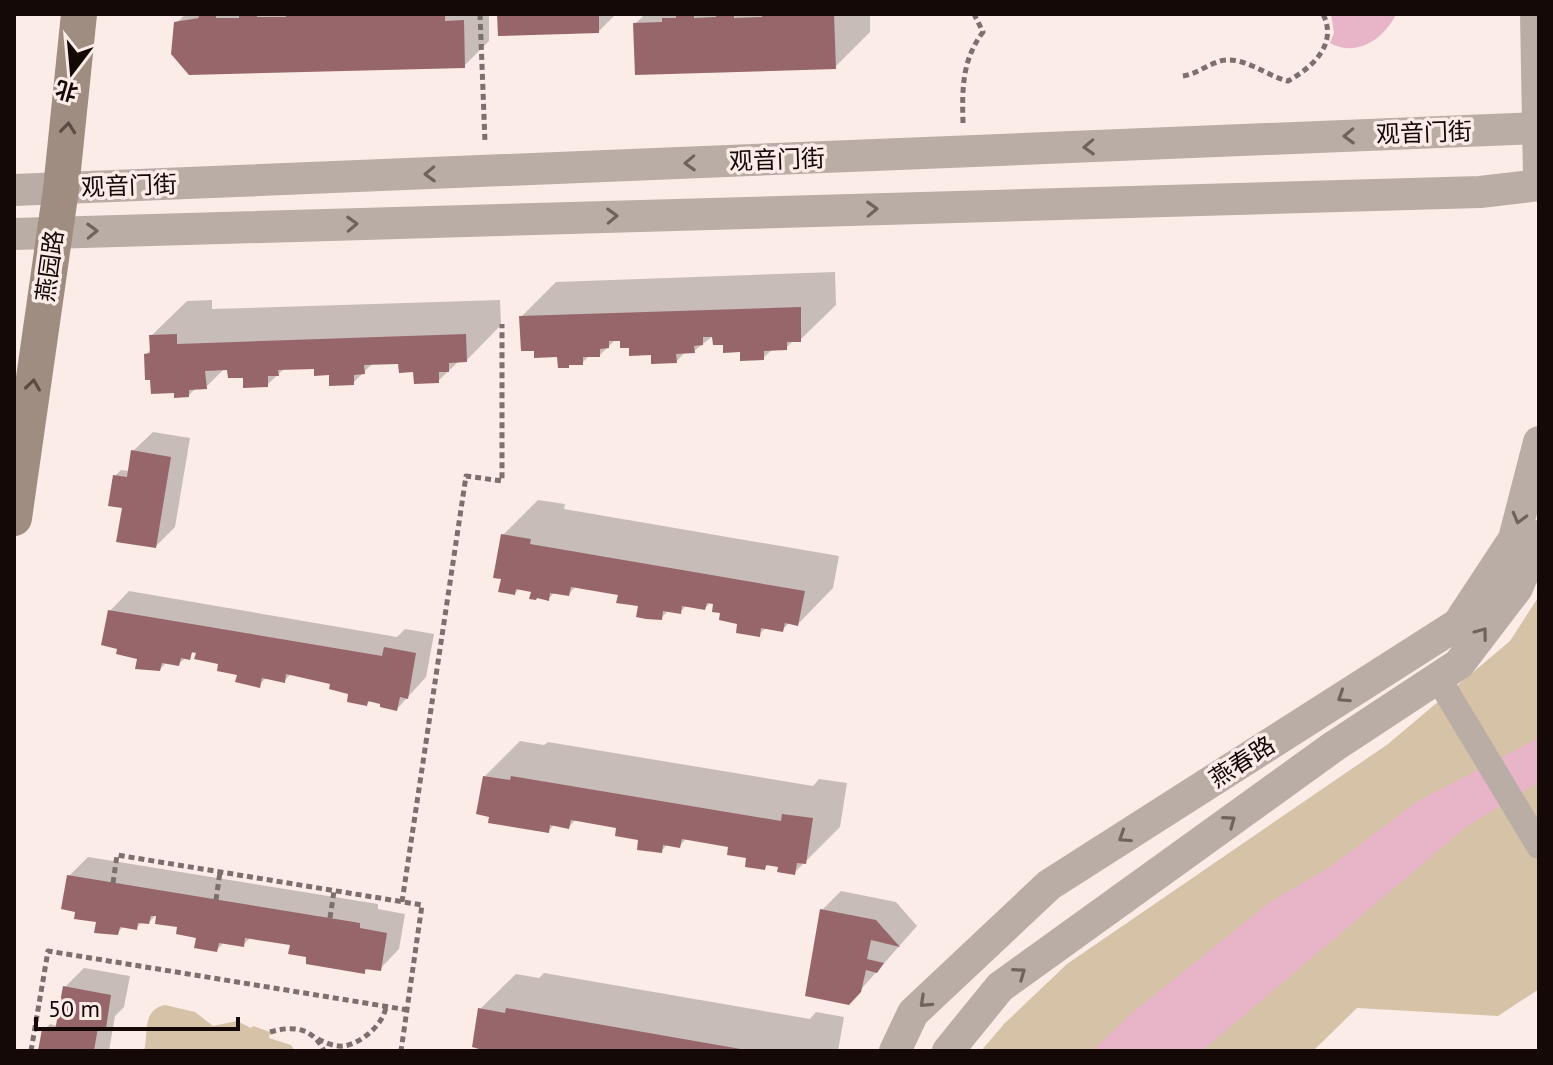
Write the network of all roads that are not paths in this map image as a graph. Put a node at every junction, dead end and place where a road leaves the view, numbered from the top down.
1 (79, 14) edge
2 (1536, 14) edge
3 (1538, 128) edge
4 (1539, 177) edge
5 (1539, 185) edge
6 (61, 189) junction
7 (14, 190) edge
8 (55, 232) junction
9 (14, 234) edge
10 (1539, 442) edge
11 (14, 518) edge
12 (1539, 536) edge
13 (1438, 678) junction
14 (1539, 846) edge
15 (895, 1051) edge
16 (948, 1051) edge

6 -> 1 main road, 燕园路
2 - 3 street
3 - 4 street
3 -> 6 street, 观音门街
8 -> 5 street, 观音门街
6 - 7 street, 观音门街
6 - 8 main road, 燕园路
8 - 9 street, 观音门街
11 -> 8 main road, 燕园路
10 -> 15 street, 燕春路
13 -> 12 street, 燕春路
13 - 14 street
16 -> 13 street, 燕春路

